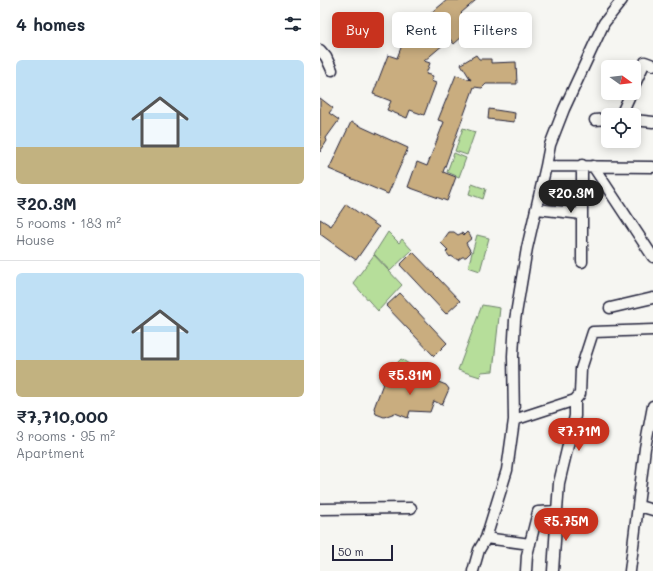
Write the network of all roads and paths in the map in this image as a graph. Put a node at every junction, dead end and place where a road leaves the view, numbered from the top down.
1 (622, 0) edge
2 (320, 50) edge
3 (653, 65) edge
4 (332, 70) dead end
5 (641, 71) edge
6 (595, 120) dead end
7 (601, 120) edge
8 (641, 121) edge
9 (653, 122) edge
10 (653, 164) edge
11 (546, 166) junction
12 (588, 166) junction
13 (537, 210) junction
14 (582, 214) junction
15 (653, 257) edge
16 (582, 262) dead end
17 (653, 298) edge
18 (610, 308) dead end
19 (653, 330) edge
20 (576, 400) junction
21 (653, 406) edge
22 (514, 420) junction
23 (652, 421) edge
24 (639, 506) junction
25 (411, 508) dead end
26 (320, 509) edge
27 (653, 510) edge
28 (557, 511) junction
29 (486, 538) junction
30 (530, 544) junction
31 (473, 571) edge
32 (526, 571) edge
33 (553, 571) edge
34 (630, 571) edge

1 - 11 street
2 - 4 street
3 - 5 street
6 - 7 street
8 - 9 street
10 - 12 street
11 - 12 street
11 - 13 street
12 - 14 street
12 - 15 street
13 - 14 street
13 - 22 street
14 - 16 street
17 - 18 street
19 - 20 street
20 - 22 street
20 - 28 street
21 - 23 street
22 - 29 street
23 - 24 street
24 - 27 street
24 - 34 street
25 - 26 street
28 - 30 street
28 - 33 street
29 - 30 street
29 - 31 street
30 - 32 street

